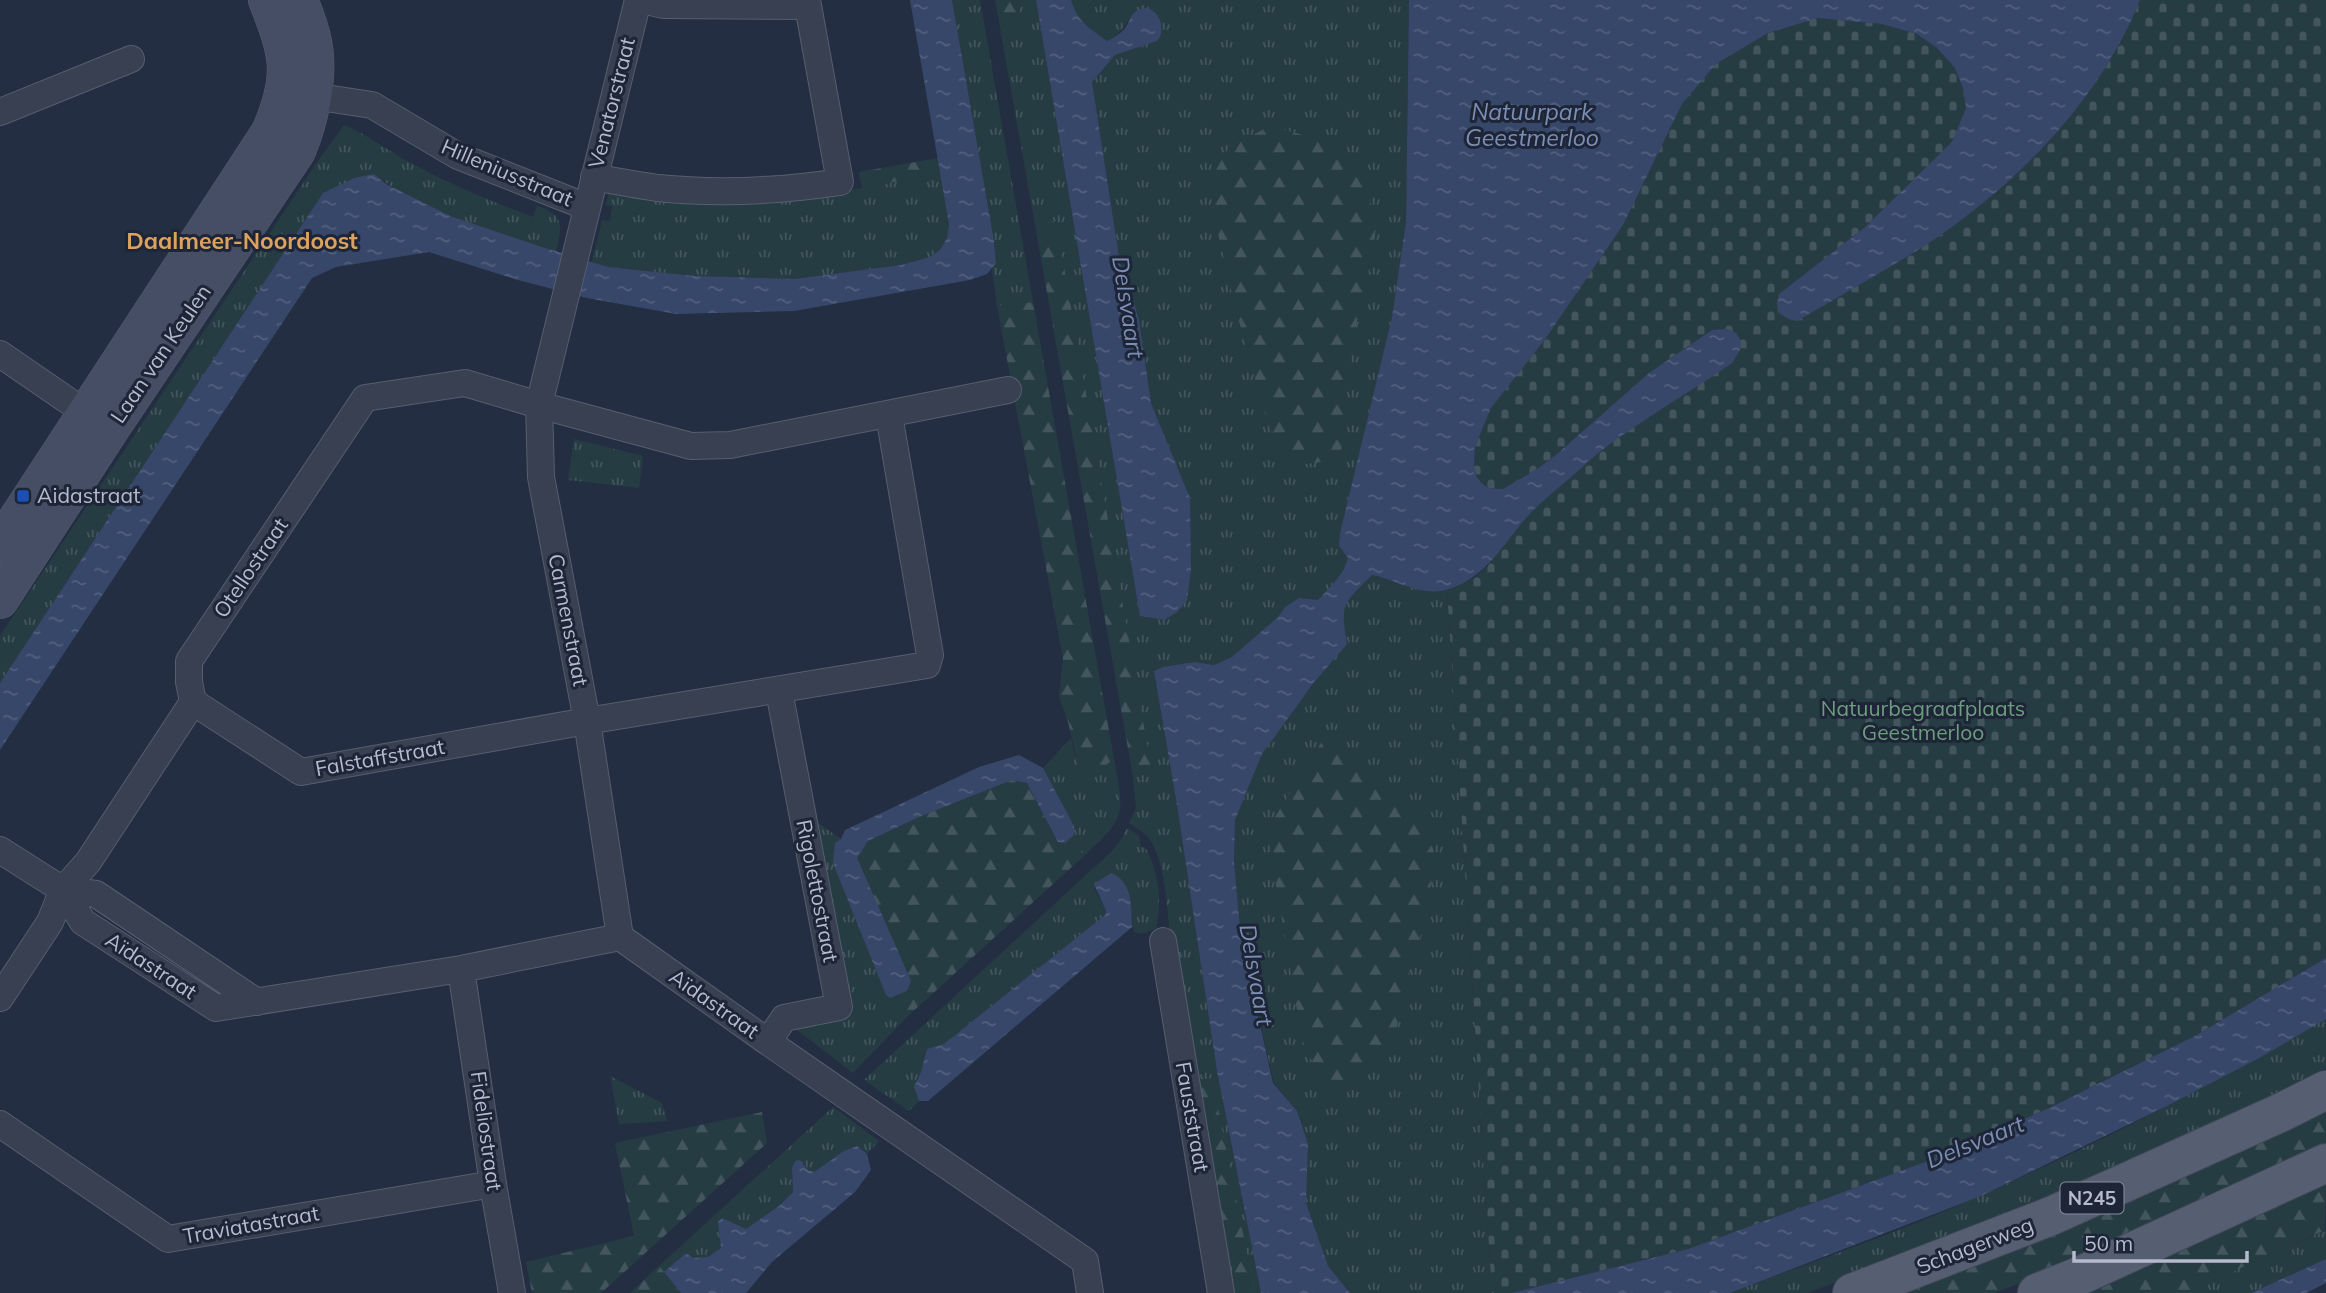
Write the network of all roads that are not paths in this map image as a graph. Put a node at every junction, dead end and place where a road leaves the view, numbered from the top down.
1 (267, 0) edge
2 (299, 0) edge
3 (652, 1) edge
4 (807, 3) edge
5 (131, 59) dead end
6 (298, 95) junction
7 (0, 112) edge
8 (594, 177) junction
9 (840, 182) joint
10 (587, 207) junction
11 (0, 354) edge
12 (1008, 390) dead end
13 (538, 405) junction
14 (889, 415) junction
15 (98, 421) junction
16 (0, 545) edge
17 (0, 600) edge
18 (779, 691) junction
19 (193, 702) junction
20 (587, 721) junction
21 (0, 850) edge
22 (63, 890) junction
23 (620, 937) junction
24 (1163, 941) dead end
25 (461, 969) junction
26 (0, 998) edge
27 (768, 1042) junction
28 (2326, 1090) edge
29 (0, 1124) edge
30 (2326, 1163) edge
31 (493, 1184) junction
32 (512, 1293) edge
33 (1090, 1293) edge
34 (1222, 1293) edge
35 (1852, 1293) edge
36 (2037, 1293) edge

1 - 6 street, Laan van Keulen
2 - 6 street, Laan van Keulen
3 - 4 street, Venatorstraat
3 - 8 street, Venatorstraat
4 - 9 street, Venatorstraat
5 - 7 street
6 - 10 street, Hilleniusstraat
6 - 15 street, Laan van Keulen
8 - 9 street, Hilleniusstraat
8 - 10 street, Venatorstraat
10 - 13 street, Carmenstraat
11 - 15 street
12 - 14 street
13 - 14 street
13 - 19 street, Otellostraat
13 - 20 street, Carmenstraat
14 - 18 street
15 - 16 street, Laan van Keulen
15 - 17 street, Laan van Keulen
18 - 20 street
18 - 27 street, Rigolettostraat
19 - 20 street, Falstaffstraat
19 - 22 street
20 - 23 street, Carmenstraat
21 - 22 street, Aïdastraat
22 - 25 street, Aïdastraat
22 - 26 street
23 - 25 street, Aïdastraat
23 - 27 street, Aïdastraat
24 - 34 street, Fauststraat
25 - 31 street, Fideliostraat
27 - 33 street, Aïdastraat
28 - 35 main road, Schagerweg / N245
29 - 31 street, Traviatastraat
30 - 36 main road
31 - 32 street, Fideliostraat

